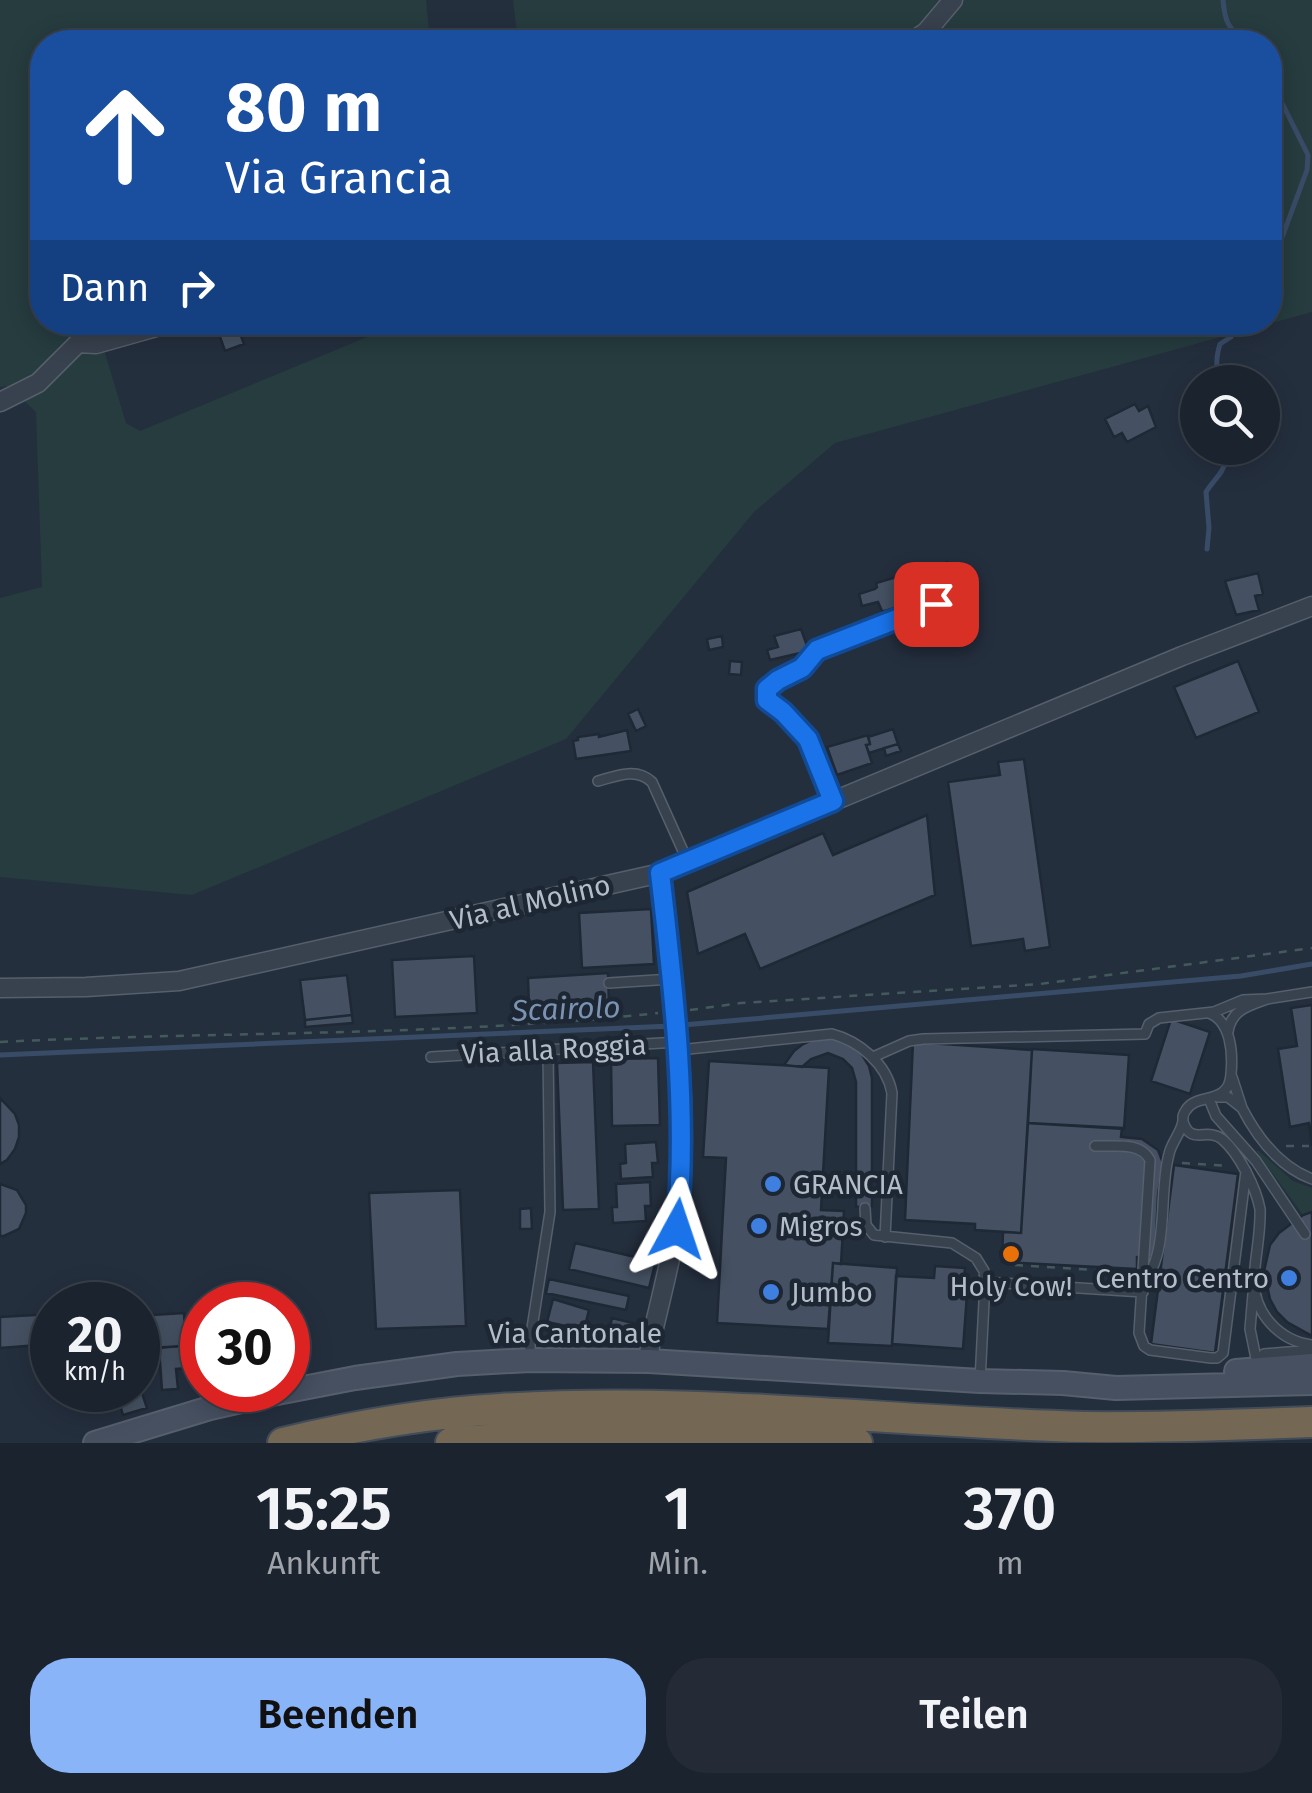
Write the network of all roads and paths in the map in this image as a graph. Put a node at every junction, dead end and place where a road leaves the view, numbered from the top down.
1 (953, 0) edge
2 (928, 30) edge
3 (128, 335) edge
4 (0, 402) edge
5 (936, 604) dead end
6 (1312, 606) edge
7 (598, 781) dead end
8 (833, 801) junction
9 (688, 862) junction
10 (660, 873) junction
11 (1312, 948) edge
12 (672, 979) junction
13 (610, 983) dead end
14 (0, 988) edge
15 (1312, 992) edge
16 (1267, 999) junction
17 (676, 1012) junction
18 (1206, 1013) junction
19 (1228, 1032) junction
20 (0, 1042) edge
21 (678, 1042) junction
22 (548, 1051) junction
23 (431, 1057) dead end
24 (872, 1057) junction
25 (1231, 1074) junction
26 (1212, 1098) junction
27 (1242, 1108) junction
28 (1183, 1122) junction
29 (1095, 1146) dead end
30 (1246, 1171) junction
31 (1312, 1179) edge
32 (865, 1208) dead end
33 (1305, 1234) dead end
34 (885, 1237) junction
35 (1015, 1264) dead end
36 (1137, 1272) dead end
37 (1254, 1281) junction
38 (986, 1282) junction
39 (1143, 1287) junction
40 (1312, 1348) edge
41 (530, 1360) junction
42 (650, 1361) junction
43 (1312, 1365) edge
44 (1252, 1371) junction
45 (980, 1381) junction
46 (1312, 1383) edge
47 (1312, 1422) edge
48 (95, 1443) edge
49 (282, 1443) edge
50 (451, 1443) edge
51 (858, 1443) edge

1 - 2 street
3 - 4 street
5 - 8 lane
6 - 8 street, Via al Molino
7 - 9 lane
8 - 9 street, Via al Molino
9 - 10 street, Via al Molino
10 - 12 street
10 - 14 street, Via al Molino
11 - 17 path
12 - 13 lane
12 - 17 street
15 - 16 lane
16 - 18 lane
16 - 19 lane
17 - 20 path
17 - 21 street
18 - 19 lane
18 - 24 lane
19 - 25 lane
21 - 22 lane, Via alla Roggia
21 - 24 lane, Via alla Roggia
21 - 42 street
22 - 23 lane, Via alla Roggia
22 - 41 lane
24 - 34 lane
25 - 26 lane
25 - 27 lane
26 - 27 lane
26 - 28 lane
26 - 33 lane
27 - 31 lane
28 - 30 lane
28 - 39 lane
29 - 39 lane
30 - 37 lane
30 - 39 lane
32 - 34 lane
34 - 38 lane
35 - 36 path
37 - 40 lane
37 - 44 lane
38 - 39 lane
38 - 45 lane
40 - 44 lane
41 - 42 main road, Via Cantonale
41 - 48 main road, Via Cantonale
42 - 45 main road, Via Cantonale
43 - 44 main road, Via Cantonale
44 - 45 main road, Via Cantonale
44 - 46 main road, Via Cantonale
47 - 49 highway
50 - 51 highway

